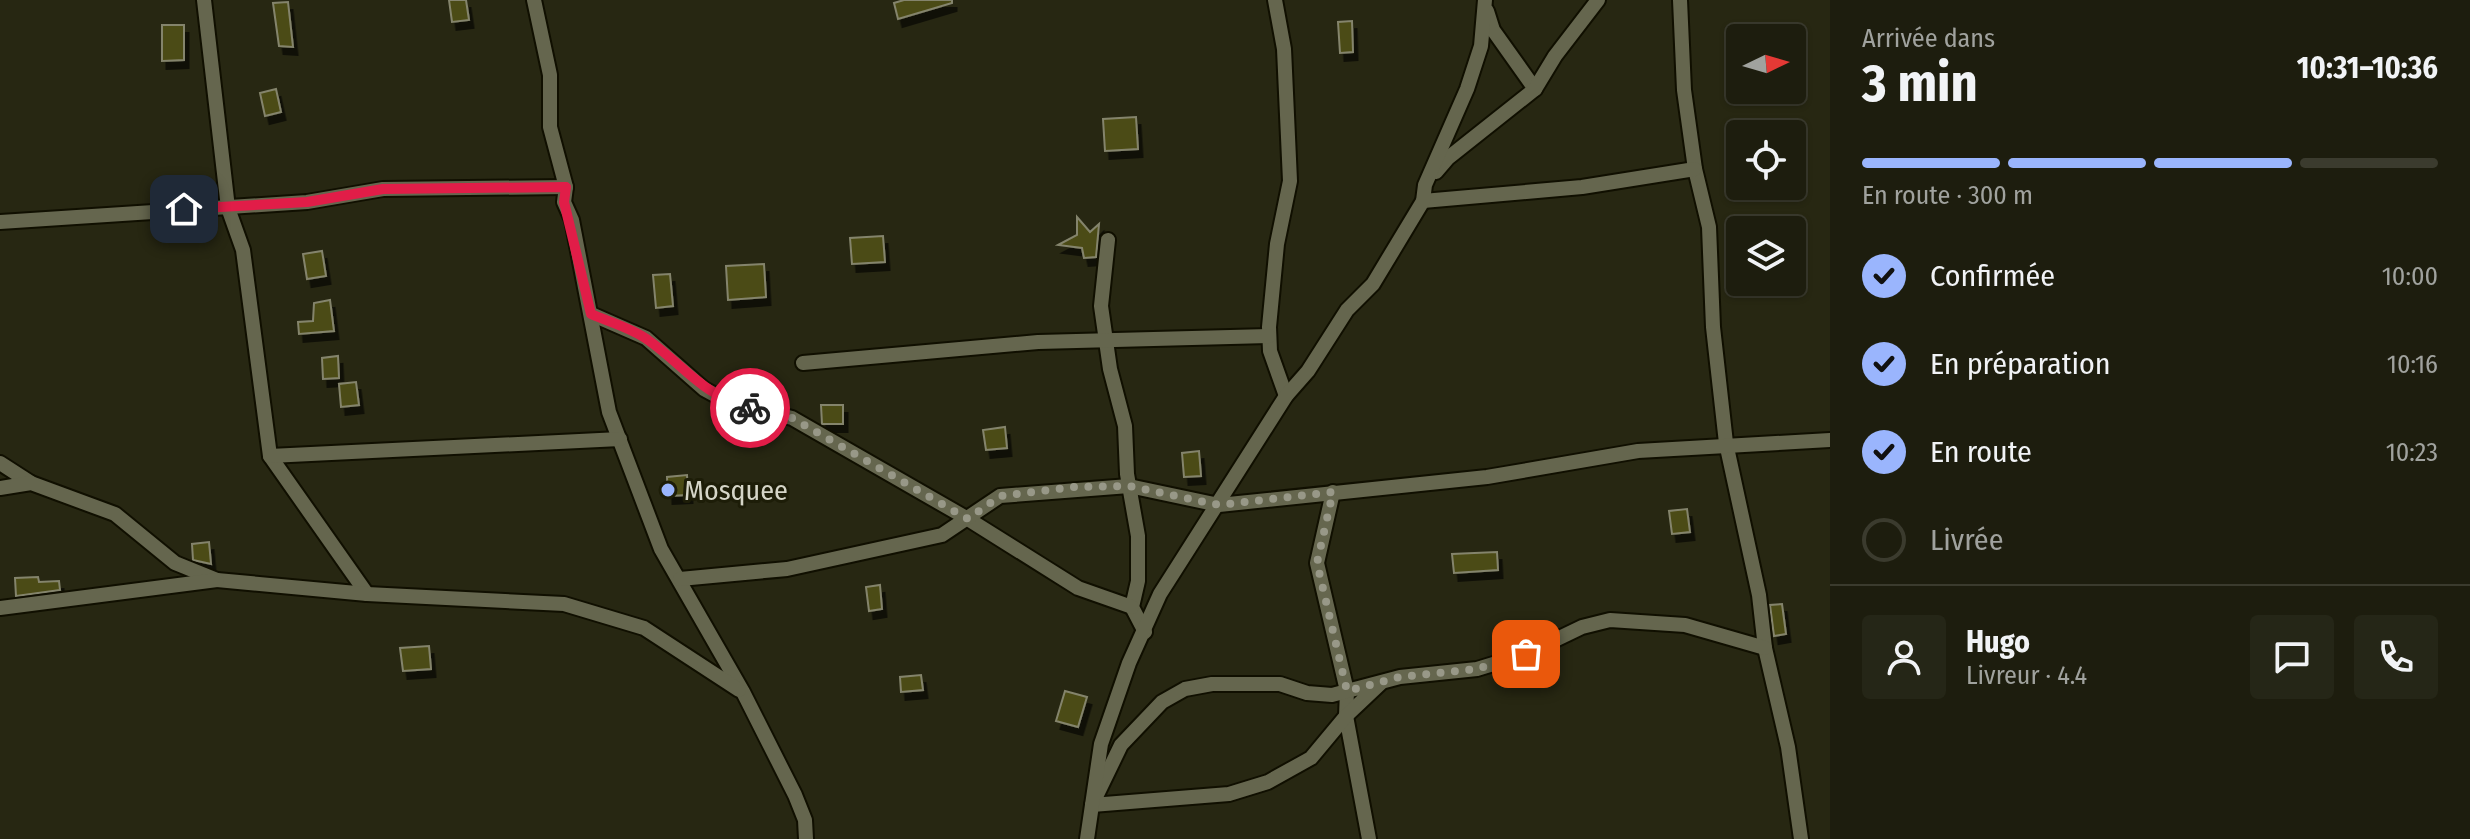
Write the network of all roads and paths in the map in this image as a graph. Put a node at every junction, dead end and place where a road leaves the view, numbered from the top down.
1 (204, 0) edge
2 (534, 0) edge
3 (1275, 0) edge
4 (1598, 0) edge
5 (1680, 0) edge
6 (1484, 1) edge
7 (1535, 89) junction
8 (1695, 169) junction
9 (1425, 185) junction
10 (566, 187) junction
11 (1423, 201) junction
12 (228, 208) junction
13 (0, 222) edge
14 (1108, 240) dead end
15 (591, 314) junction
16 (1269, 336) junction
17 (1107, 340) junction
18 (803, 363) dead end
19 (1286, 396) junction
20 (620, 439) junction
21 (1830, 440) edge
22 (1726, 443) junction
23 (270, 456) junction
24 (0, 463) edge
25 (31, 483) junction
26 (1129, 486) junction
27 (0, 488) edge
28 (1333, 492) junction
29 (1219, 505) junction
30 (968, 519) junction
31 (680, 579) junction
32 (217, 580) junction
33 (367, 594) junction
34 (1132, 607) junction
35 (0, 608) edge
36 (1145, 632) junction
37 (1765, 648) junction
38 (1382, 682) junction
39 (1347, 691) junction
40 (743, 692) junction
41 (1346, 716) junction
42 (1092, 805) junction
43 (806, 839) edge
44 (1087, 839) edge
45 (1369, 839) edge
46 (1801, 839) edge

1 - 12 street
2 - 10 street
3 - 16 street
4 - 7 street
5 - 8 street
6 - 7 street
6 - 9 street
7 - 9 street
8 - 11 street
8 - 22 street
9 - 11 street
10 - 12 street
10 - 15 street
11 - 19 street
12 - 13 street
12 - 23 street
14 - 17 street
15 - 20 street
15 - 30 street
16 - 17 street
16 - 19 street
17 - 18 street
17 - 26 street
19 - 29 street
20 - 23 street
20 - 31 street
21 - 22 street
22 - 28 street
22 - 37 street
23 - 33 street
24 - 25 street
25 - 27 street
25 - 32 street
26 - 29 street
26 - 30 street
26 - 34 street
28 - 29 street
28 - 39 street
29 - 36 street
30 - 31 street
30 - 34 street
31 - 40 street
32 - 33 street
32 - 35 street
33 - 40 street
34 - 36 street
36 - 42 street
37 - 38 street
37 - 46 street
38 - 39 street
38 - 41 street
39 - 41 street
39 - 42 street
40 - 43 street
41 - 42 street
41 - 45 street
42 - 44 street

